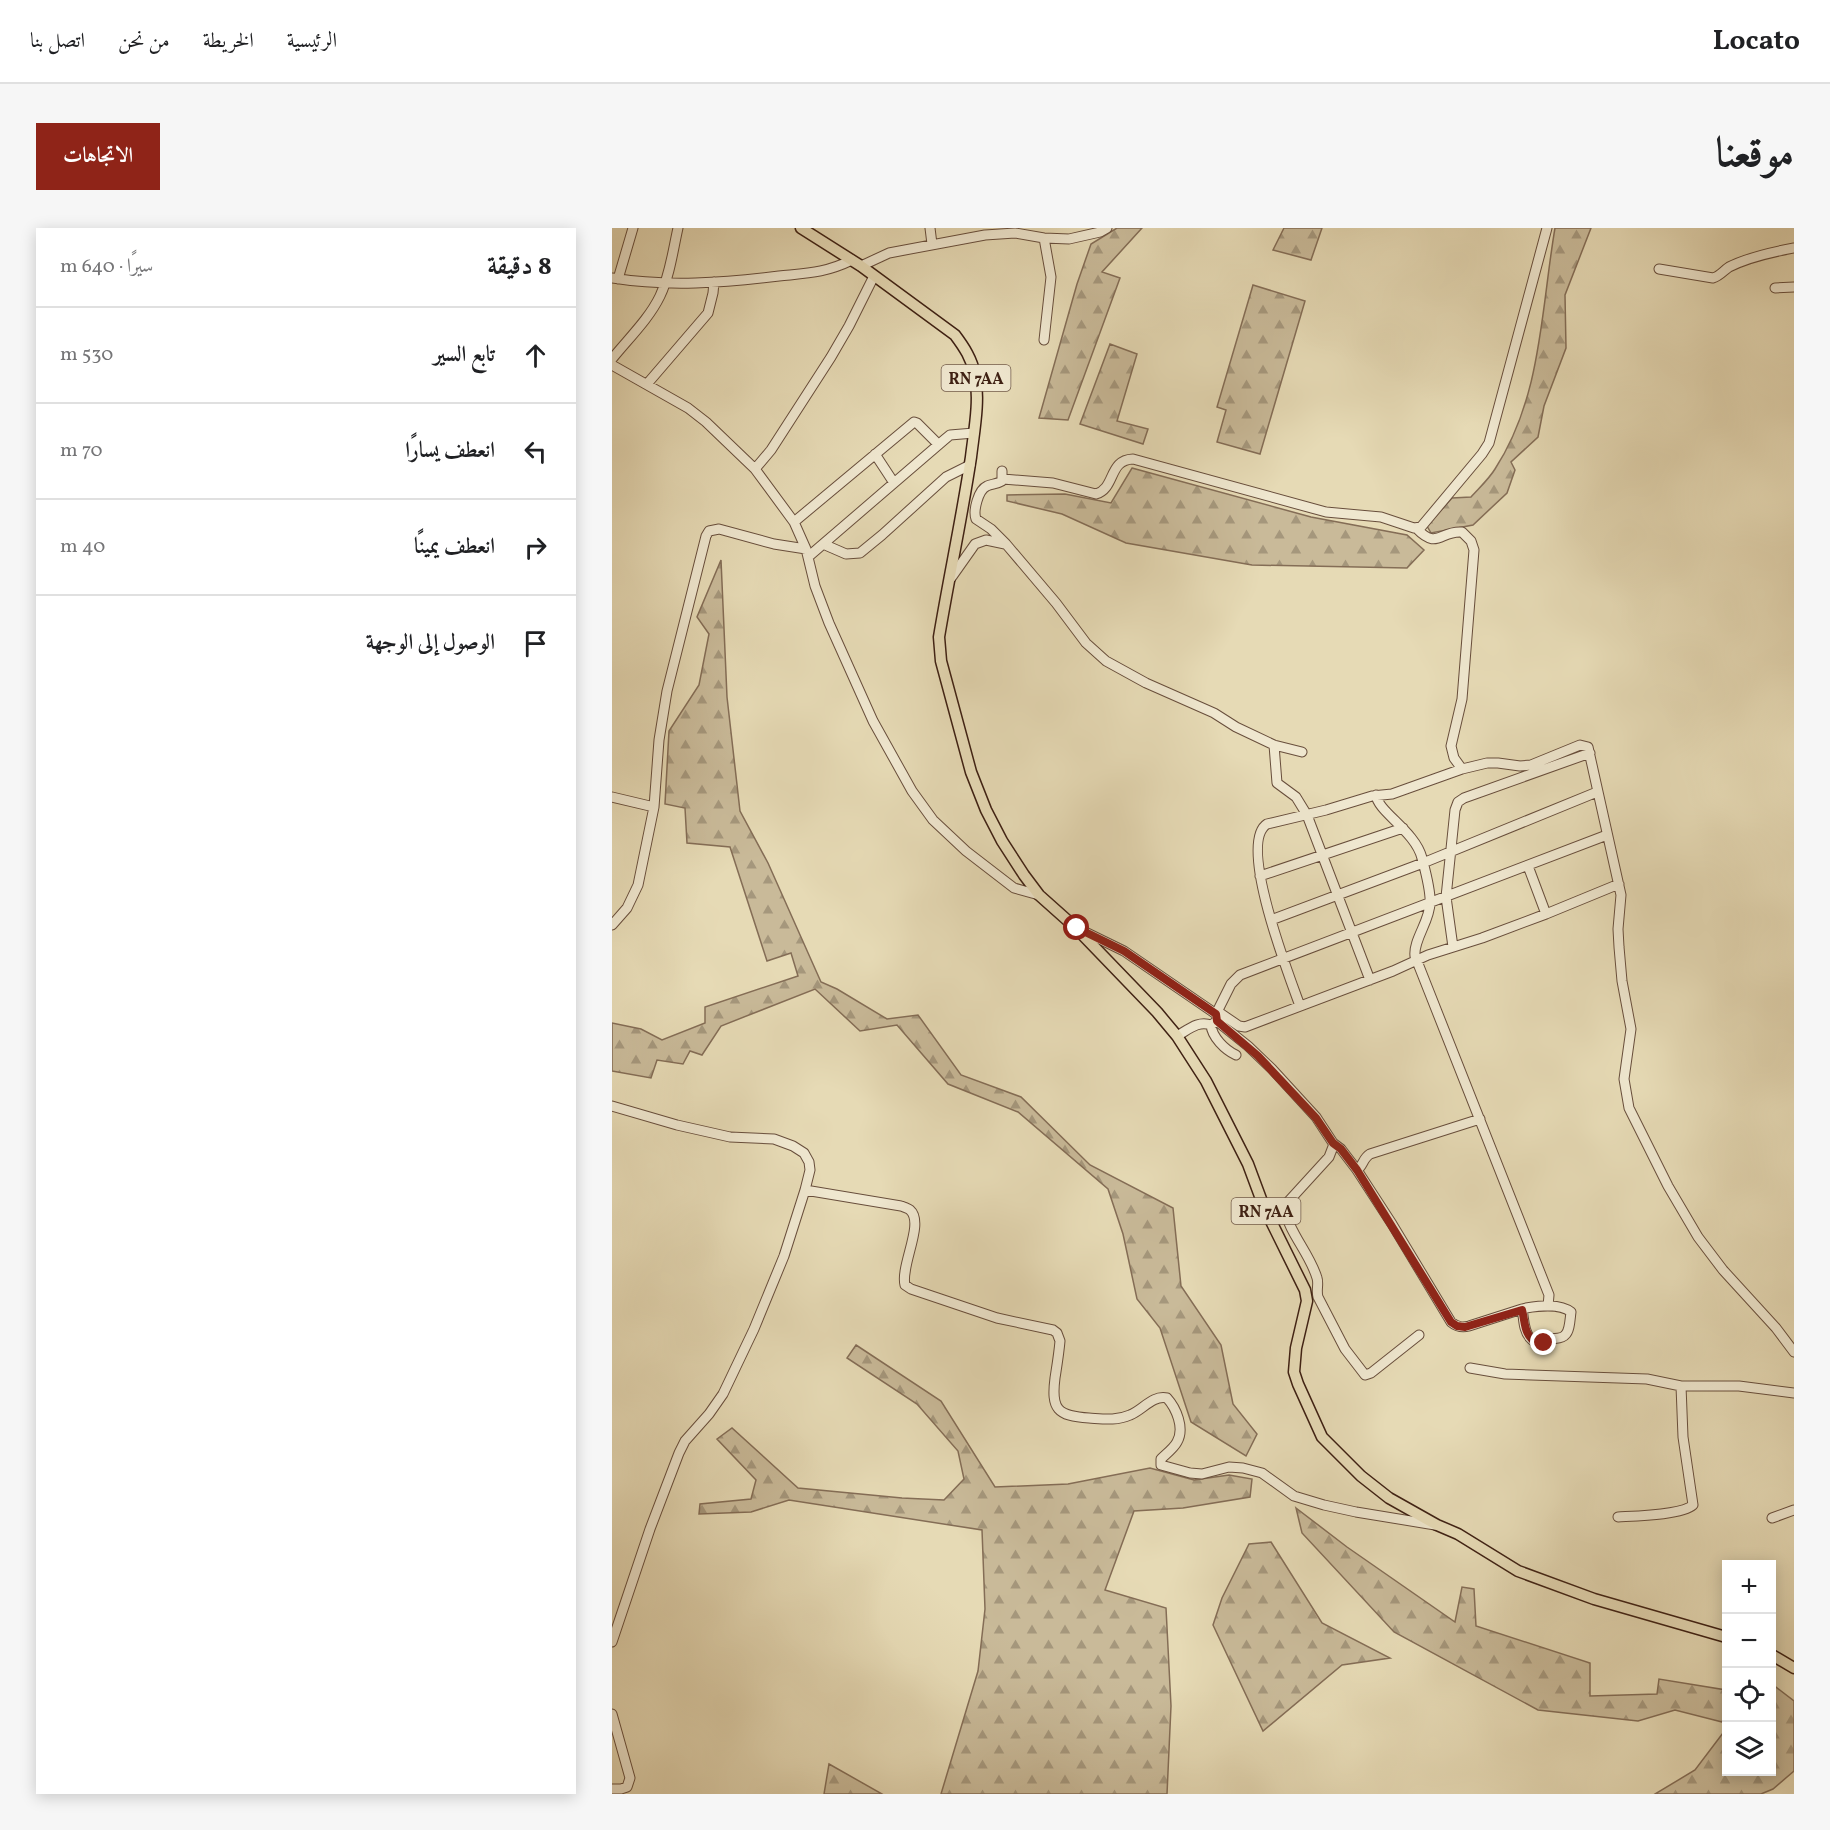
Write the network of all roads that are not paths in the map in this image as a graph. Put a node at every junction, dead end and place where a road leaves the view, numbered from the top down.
1 (633, 228) edge
2 (678, 228) edge
3 (801, 228) edge
4 (930, 228) edge
5 (1107, 228) edge
6 (1547, 228) edge
7 (1017, 231) edge
8 (1044, 237) junction
9 (932, 243) junction
10 (1794, 248) edge
11 (856, 263) junction
12 (1659, 269) dead end
13 (874, 276) junction
14 (614, 279) edge
15 (714, 282) junction
16 (665, 284) junction
17 (1794, 287) edge
18 (1775, 288) dead end
19 (714, 293) junction
20 (1044, 340) dead end
21 (612, 359) edge
22 (612, 365) edge
23 (647, 384) junction
24 (974, 433) junction
25 (938, 444) junction
26 (875, 454) junction
27 (970, 465) junction
28 (755, 469) junction
29 (894, 483) junction
30 (794, 522) junction
31 (1416, 528) junction
32 (823, 544) junction
33 (1006, 544) junction
34 (807, 553) junction
35 (948, 583) junction
36 (1274, 745) junction
37 (1302, 752) dead end
38 (1590, 753) junction
39 (1462, 769) junction
40 (1597, 792) junction
41 (1376, 795) junction
42 (612, 797) edge
43 (654, 807) junction
44 (1307, 815) junction
45 (1403, 828) junction
46 (1607, 836) junction
47 (1451, 850) junction
48 (1323, 856) junction
49 (1423, 862) junction
50 (1528, 866) junction
51 (1260, 876) junction
52 (1619, 884) junction
53 (1039, 895) junction
54 (1337, 895) junction
55 (1446, 897) junction
56 (1431, 903) junction
57 (1546, 914) junction
58 (1271, 920) junction
59 (612, 925) edge
60 (1077, 928) junction
61 (1352, 932) junction
62 (1453, 947) junction
63 (1283, 959) junction
64 (1416, 961) junction
65 (1370, 980) junction
66 (1300, 1006) junction
67 (1215, 1018) junction
68 (1178, 1036) junction
69 (1236, 1055) dead end
70 (612, 1106) edge
71 (1480, 1119) junction
72 (1334, 1144) junction
73 (1357, 1170) junction
74 (805, 1190) junction
75 (1317, 1288) junction
76 (1305, 1290) junction
77 (1548, 1306) junction
78 (1522, 1310) junction
79 (1419, 1335) dead end
80 (1794, 1352) edge
81 (1470, 1368) dead end
82 (1682, 1386) junction
83 (1794, 1393) edge
84 (1794, 1510) edge
85 (1618, 1517) dead end
86 (1772, 1518) dead end
87 (1437, 1525) junction
88 (1722, 1636) edge
89 (612, 1642) edge
90 (1776, 1657) edge
91 (1794, 1668) edge
92 (612, 1714) edge
93 (612, 1789) edge

1 - 14 street
2 - 16 street
3 - 11 main road, RN 7AA
4 - 9 street
5 - 8 street
6 - 31 street
7 - 8 street
7 - 9 street
8 - 20 street
9 - 11 street
10 - 12 street
11 - 13 main road, RN 7AA
11 - 15 street
13 - 24 main road, RN 7AA
13 - 28 street
14 - 16 street
15 - 16 street
15 - 19 street
15 - 19 street
16 - 21 street
17 - 18 street
19 - 23 street
22 - 23 street
23 - 28 street
24 - 25 street
24 - 27 main road, RN 7AA
25 - 26 street
25 - 29 street
26 - 29 street
26 - 30 street
27 - 32 street
27 - 35 main road, RN 7AA
28 - 30 street
29 - 32 street
30 - 34 street
31 - 33 street
31 - 39 street
32 - 34 street
33 - 35 street
33 - 36 street
34 - 43 street
34 - 53 street
35 - 53 main road, RN 7AA
36 - 37 street
36 - 44 street
38 - 39 street
38 - 40 street
38 - 47 street
39 - 41 street
40 - 46 street
40 - 47 street
41 - 44 street
41 - 45 street
42 - 43 street
43 - 59 street
44 - 48 street
44 - 51 street
45 - 48 street
45 - 49 street
46 - 50 street
46 - 52 street
47 - 49 street
47 - 55 street
48 - 51 street
48 - 54 street
49 - 54 street
49 - 56 street
50 - 55 street
50 - 57 street
51 - 58 street
52 - 57 street
52 - 80 street
53 - 60 main road, RN 7AA
54 - 58 street
54 - 61 street
55 - 56 street
55 - 62 street
56 - 61 street
56 - 64 street
57 - 62 street
58 - 63 street
60 - 67 street
60 - 68 main road, RN 7AA
61 - 63 street
61 - 65 street
62 - 64 street
63 - 66 street
63 - 67 street
64 - 65 street
64 - 71 street
65 - 66 street
66 - 67 street
67 - 68 street
67 - 69 street
67 - 72 street
68 - 76 main road, RN 7AA
70 - 74 street
71 - 73 street
71 - 77 street
72 - 73 street
72 - 75 street
73 - 78 street
74 - 87 street
74 - 89 street
75 - 76 street
75 - 79 street
76 - 87 main road
77 - 78 street
77 - 78 street
81 - 82 street
82 - 83 street
82 - 85 street
84 - 86 street
87 - 88 main road
90 - 91 main road
92 - 93 street

